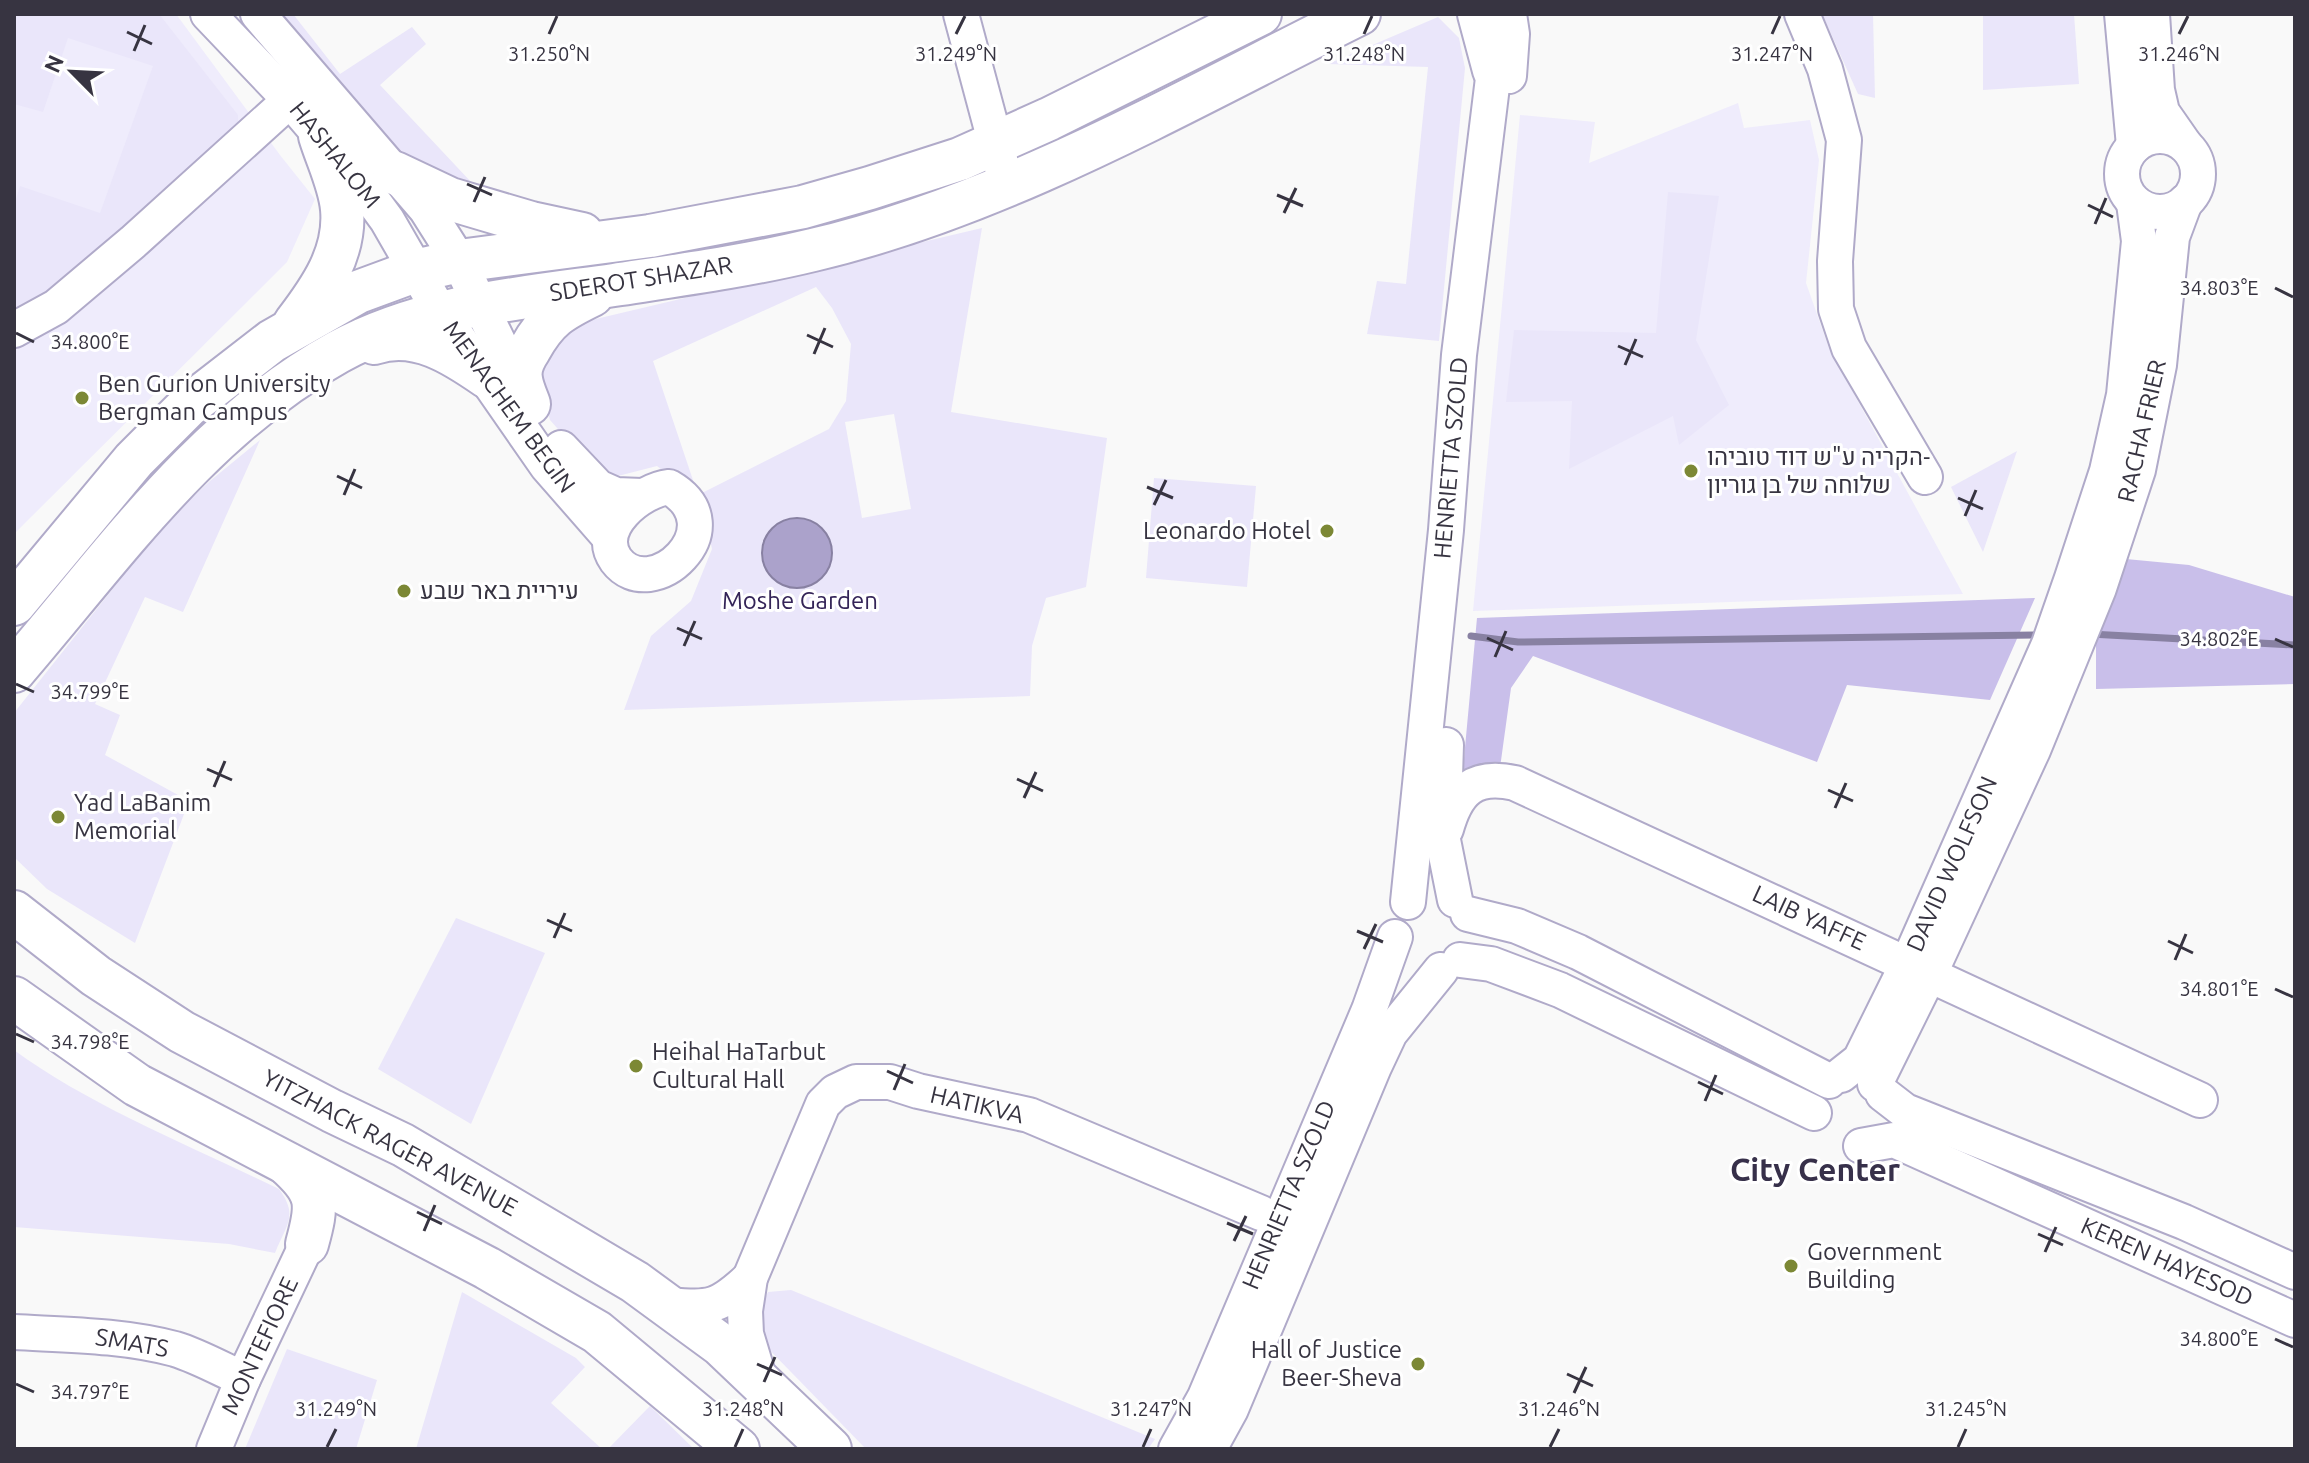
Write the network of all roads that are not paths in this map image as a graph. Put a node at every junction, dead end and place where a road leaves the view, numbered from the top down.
1 (208, 14) edge
2 (258, 14) edge
3 (961, 14) edge
4 (1260, 14) edge
5 (1359, 14) edge
6 (1802, 14) edge
7 (2122, 14) edge
8 (2152, 14) edge
9 (1500, 15) edge
10 (1494, 70) joint
11 (290, 100) junction
12 (320, 136) junction
13 (994, 143) junction
14 (2185, 145) junction
15 (2134, 146) junction
16 (395, 173) junction
17 (1007, 186) junction
18 (2185, 202) junction
19 (2134, 203) junction
20 (611, 241) junction
21 (459, 261) junction
22 (415, 271) junction
23 (612, 285) junction
24 (481, 305) junction
25 (440, 312) junction
26 (14, 330) edge
27 (290, 330) junction
28 (328, 358) junction
29 (487, 377) junction
30 (529, 404) junction
31 (1925, 477) dead end
32 (642, 496) junction
33 (610, 538) junction
34 (14, 604) edge
35 (2062, 649) junction
36 (14, 671) edge
37 (1443, 840) junction
38 (1408, 902) junction
39 (1462, 907) junction
40 (14, 912) edge
41 (1395, 937) junction
42 (1450, 965) junction
43 (1919, 968) junction
44 (14, 998) edge
45 (1835, 1078) junction
46 (1879, 1089) junction
47 (2200, 1100) dead end
48 (1814, 1113) junction
49 (1861, 1146) junction
50 (283, 1161) junction
51 (365, 1204) junction
52 (1261, 1213) dead end
53 (307, 1244) junction
54 (2295, 1272) edge
55 (750, 1278) junction
56 (666, 1305) junction
57 (2295, 1320) edge
58 (14, 1332) edge
59 (243, 1379) junction
60 (761, 1384) junction
61 (214, 1449) edge
62 (738, 1449) edge
63 (830, 1449) edge
64 (1176, 1449) edge
65 (1209, 1449) edge

1 - 11 street, HASHALOM
2 - 16 street, HASHALOM
3 - 13 street
4 - 13 main road, SDEROT SHAZAR
5 - 17 main road, SDEROT SHAZAR
6 - 31 street
7 - 15 street
8 - 14 street
9 - 10 main road
9 - 37 street, HENRIETTA SZOLD
10 - 38 street, HENRIETTA SZOLD
11 - 12 street, HASHALOM
11 - 26 street
12 - 22 street, HASHALOM
12 - 27 main road
13 - 17 street
13 - 20 main road, SDEROT SHAZAR
14 - 15 street
14 - 18 street
15 - 19 street
16 - 20 main road
16 - 21 street, HASHALOM
17 - 23 main road, SDEROT SHAZAR
18 - 19 street
18 - 35 street, RACHA FRIER
19 - 35 street, RACHA FRIER
20 - 21 main road, SDEROT SHAZAR
21 - 22 main road, SDEROT SHAZAR
21 - 24 street, HASHALOM
22 - 25 street, HASHALOM
22 - 27 main road, SDEROT SHAZAR
23 - 24 main road, SDEROT SHAZAR
23 - 30 main road
24 - 25 main road, SDEROT SHAZAR
24 - 30 street, MENACHEM BEGIN
25 - 28 main road, SDEROT SHAZAR
25 - 29 street, MENACHEM BEGIN
27 - 34 main road, SDEROT SHAZAR
28 - 29 main road
28 - 36 main road, SDEROT SHAZAR
29 - 33 street, MENACHEM BEGIN
30 - 32 street, MENACHEM BEGIN
32 - 33 street
32 - 33 street
35 - 43 street, DAVID WOLFSON
37 - 39 street, HENRIETTA SZOLD
37 - 43 street, LAIB YAFFE
38 - 39 street
38 - 41 street
39 - 42 street
39 - 45 street
40 - 56 main road, YITZHACK RAGER AVENUE
41 - 42 street
41 - 64 street, HENRIETTA SZOLD
42 - 48 street
42 - 65 street, HENRIETTA SZOLD
43 - 45 street, DAVID WOLFSON
43 - 46 street, DAVID WOLFSON
43 - 47 street, LAIB YAFFE
44 - 50 main road
45 - 46 street
45 - 48 street
46 - 49 street
46 - 54 street, KEREN HAYESOD
48 - 49 street
49 - 57 street, KEREN HAYESOD
50 - 51 main road
50 - 53 main road
51 - 53 main road
51 - 62 main road
52 - 55 street, HATIKVA
53 - 59 street, MONTEFIORE
55 - 56 street, HATIKVA
55 - 60 street, HATIKVA
56 - 60 main road, YITZHACK RAGER AVENUE
58 - 59 street, SMATS
59 - 61 street, MONTEFIORE
60 - 63 main road, YITZHACK RAGER AVENUE

